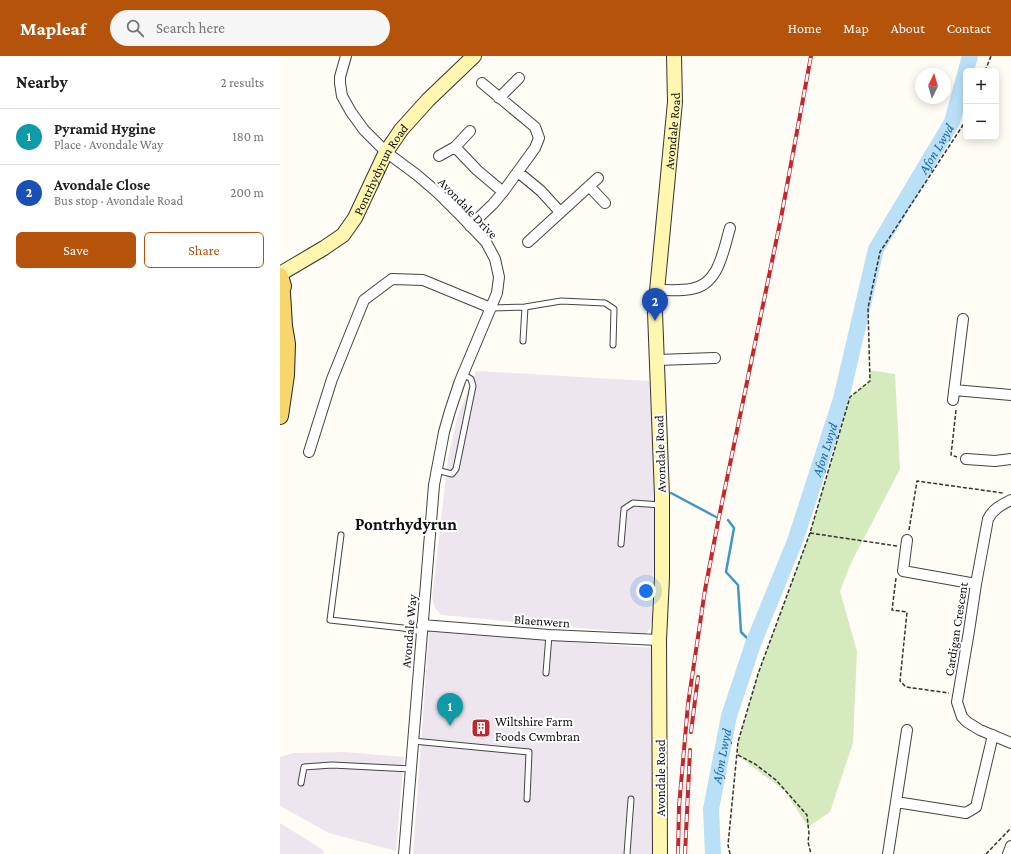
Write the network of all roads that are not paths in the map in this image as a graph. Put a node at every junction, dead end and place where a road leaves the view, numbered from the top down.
1 (346, 56) edge
2 (474, 56) edge
3 (674, 56) edge
4 (519, 78) dead end
5 (482, 83) dead end
6 (499, 98) junction
7 (470, 131) dead end
8 (455, 147) junction
9 (386, 152) junction
10 (439, 156) dead end
11 (518, 172) junction
12 (598, 178) dead end
13 (589, 186) junction
14 (503, 192) junction
15 (605, 203) dead end
16 (560, 212) junction
17 (470, 226) junction
18 (730, 228) dead end
19 (528, 242) dead end
20 (280, 275) edge
21 (656, 290) junction
22 (281, 294) edge
23 (525, 307) junction
24 (491, 308) junction
25 (963, 320) dead end
26 (282, 325) edge
27 (523, 341) dead end
28 (613, 345) dead end
29 (715, 358) dead end
30 (657, 360) junction
31 (463, 374) junction
32 (1011, 395) edge
33 (450, 411) joint
34 (280, 416) edge
35 (309, 452) dead end
36 (1011, 459) edge
37 (966, 460) road end
38 (436, 470) junction
39 (1007, 496) edge
40 (662, 505) junction
41 (341, 535) dead end
42 (621, 544) dead end
43 (906, 544) road end
44 (976, 584) junction
45 (422, 628) junction
46 (549, 635) junction
47 (659, 640) junction
48 (546, 673) dead end
49 (907, 730) dead end
50 (993, 735) junction
51 (413, 741) junction
52 (1011, 743) edge
53 (411, 769) junction
54 (301, 783) dead end
55 (526, 799) dead end
56 (631, 799) dead end
57 (896, 802) junction
58 (1011, 846) edge
59 (404, 854) edge
60 (627, 854) edge
61 (660, 854) edge
62 (888, 854) edge
63 (1008, 854) edge

1 - 9 street, Avondale Drive
2 - 9 street, Pontrhydyrun Road
3 - 21 street, Avondale Road
4 - 6 street
5 - 6 street
6 - 11 street
7 - 8 street
8 - 10 street
8 - 14 street
9 - 17 street, Avondale Drive
9 - 20 street, Pontrhydyrun Road
11 - 14 street
11 - 16 street
12 - 13 street
13 - 15 street
13 - 16 street
14 - 17 street
16 - 19 street
17 - 24 street, Avondale Drive
18 - 21 street
20 - 22 main road
21 - 30 street, Avondale Road
22 - 26 main road
23 - 24 lane
23 - 27 lane
23 - 28 lane
24 - 31 street, Avondale Drive
24 - 35 street
25 - 32 street
26 - 34 main road
29 - 30 street
30 - 40 street, Avondale Road
31 - 33 street, Avondale Drive
31 - 38 lane
33 - 38 street, Avondale Way
36 - 37 street
38 - 45 street, Avondale Way
39 - 44 street, Cardigan Crescent
40 - 42 lane
40 - 47 street, Avondale Road
41 - 45 lane
43 - 44 street
44 - 50 street, Cardigan Crescent
45 - 46 street, Blaenwern
45 - 51 street, Avondale Way
46 - 47 street, Blaenwern
46 - 48 lane
47 - 61 street, Avondale Road
49 - 57 street
50 - 52 street, Cardigan Crescent
50 - 57 street
51 - 53 street, Avondale Way
51 - 55 lane
53 - 54 lane
53 - 59 street, Avondale Way
56 - 60 lane
57 - 62 street
58 - 63 street

